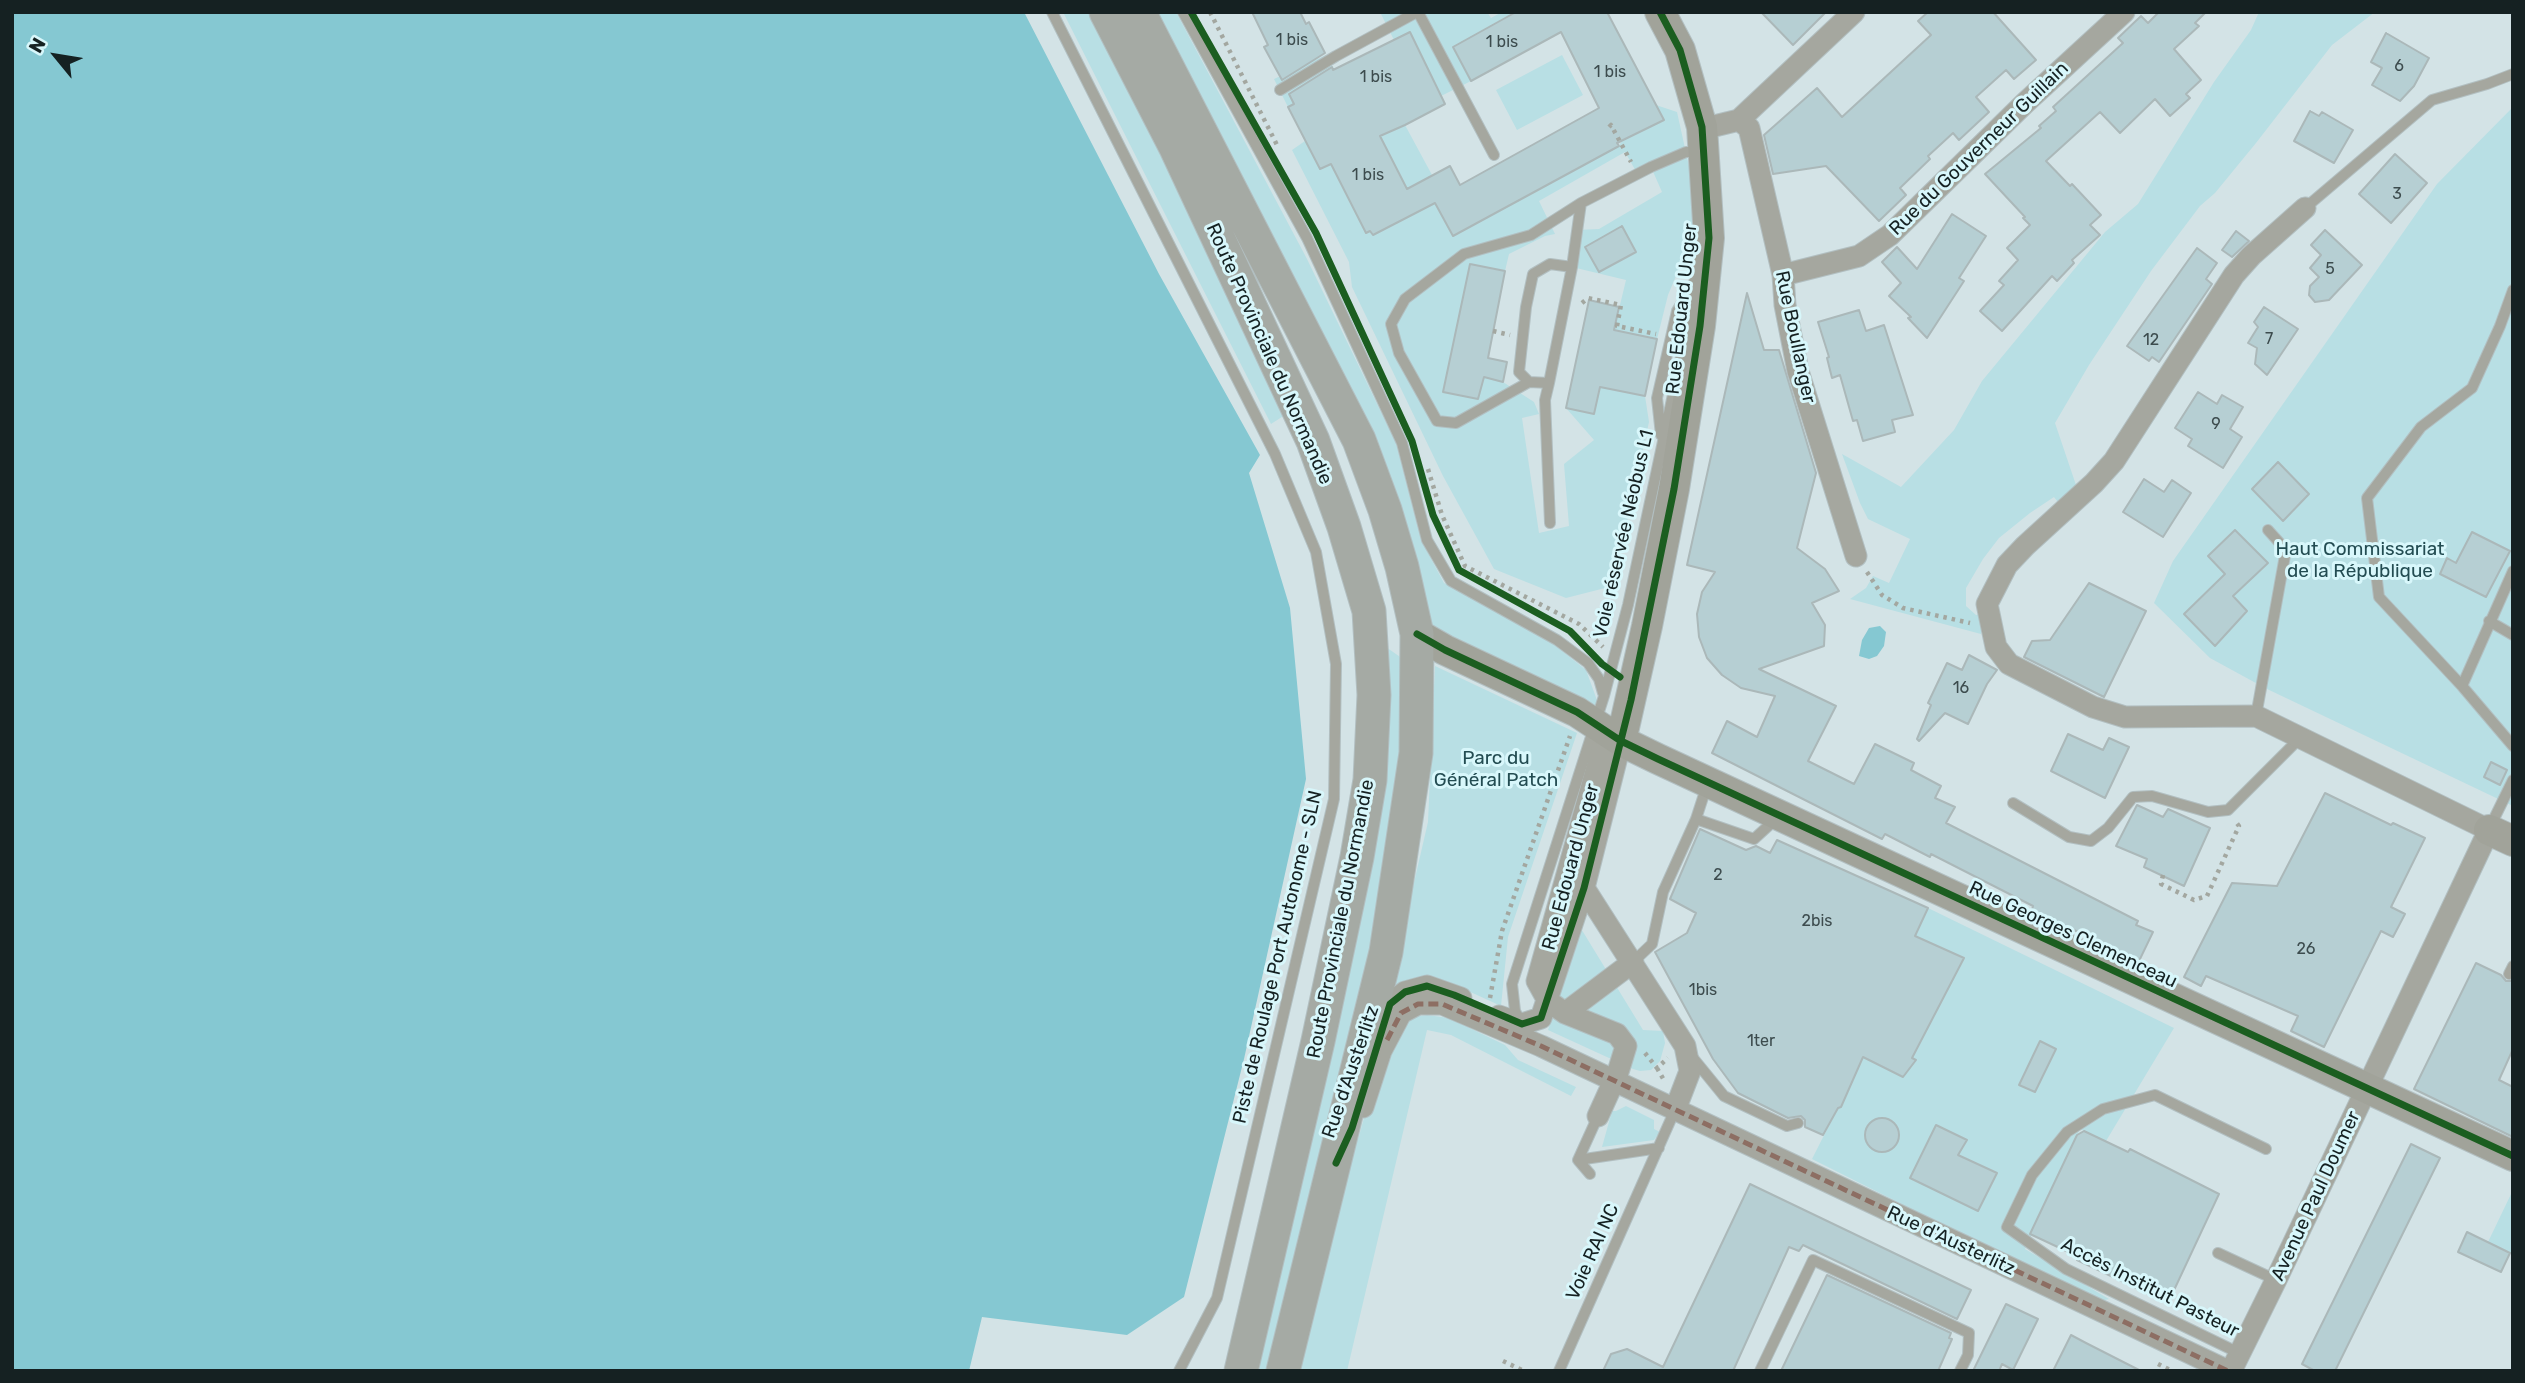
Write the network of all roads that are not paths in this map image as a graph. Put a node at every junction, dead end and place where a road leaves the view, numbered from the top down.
1 (1052, 12) edge
2 (1106, 12) edge
3 (1139, 12) edge
4 (1183, 12) edge
5 (1417, 12) edge
6 (1660, 12) edge
7 (1854, 12) edge
8 (2124, 12) edge
9 (1672, 66) dead end
10 (2513, 74) edge
11 (1280, 90) dead end
12 (1739, 120) junction
13 (1701, 144) junction
14 (1494, 155) dead end
15 (1581, 203) junction
16 (2305, 208) joint
17 (1697, 222) dead end
18 (1572, 267) junction
19 (1699, 267) junction
20 (1783, 275) junction
21 (2513, 290) edge
22 (1689, 291) junction
23 (1530, 382) junction
24 (1549, 383) junction
25 (1313, 441) junction
26 (1663, 444) junction
27 (1674, 489) junction
28 (1550, 523) dead end
29 (2268, 530) dead end
30 (1856, 556) road end
31 (2513, 571) edge
32 (2489, 621) junction
33 (2513, 635) edge
34 (1418, 641) junction
35 (2462, 687) junction
36 (1604, 696) junction
37 (2256, 716) junction
38 (1598, 731) junction
39 (2301, 737) junction
40 (2513, 746) edge
41 (2513, 780) edge
42 (1708, 782) junction
43 (2013, 803) dead end
44 (1779, 816) junction
45 (1696, 819) junction
46 (2501, 835) edge
47 (1584, 888) junction
48 (1633, 962) junction
49 (1556, 1007) junction
50 (1522, 1024) junction
51 (1541, 1046) junction
52 (1685, 1046) junction
53 (1614, 1081) junction
54 (2367, 1087) junction
55 (1675, 1110) junction
56 (1598, 1116) joint
57 (1798, 1123) dead end
58 (1660, 1148) junction
59 (2266, 1149) dead end
60 (2513, 1156) edge
61 (1578, 1160) junction
62 (1336, 1163) junction
63 (1590, 1174) dead end
64 (2218, 1253) dead end
65 (2276, 1280) junction
66 (1258, 1296) junction
67 (2233, 1365) edge
68 (1179, 1371) edge
69 (1234, 1371) edge
70 (1241, 1371) edge
71 (1283, 1371) edge
72 (1559, 1371) edge
73 (1760, 1371) edge
74 (1961, 1371) edge

1 - 68 lane, Piste de Roulage Port Autonome - SLN
2 - 25 main road, Route Provinciale du Normandie
3 - 34 main road, Route Provinciale du Normandie
4 - 36 lane, Voie réservée Néobus L1
5 - 11 lane
5 - 14 lane
6 - 13 street, Rue Edouard Unger
7 - 12 street
8 - 20 street, Rue du Gouverneur Guillain
9 - 13 lane
10 - 16 lane
12 - 13 street
12 - 20 street, Rue Boullanger
13 - 15 lane
13 - 17 lane
13 - 19 street, Rue Edouard Unger
15 - 18 lane
15 - 23 lane
16 - 37 street
18 - 23 lane
18 - 24 lane
19 - 22 lane
19 - 22 lane, Voie réservée Néobus L1
19 - 27 street, Rue Edouard Unger
20 - 30 street, Rue Boullanger
21 - 35 lane
22 - 26 lane, Voie réservée Néobus L1
22 - 26 lane
23 - 24 lane
24 - 28 lane
25 - 34 main road
25 - 66 main road, Route Provinciale du Normandie
26 - 27 lane
26 - 36 lane, Voie réservée Néobus L1
27 - 38 street, Rue Edouard Unger
29 - 37 lane
31 - 32 lane
32 - 33 lane
32 - 35 lane
34 - 38 street, Rue Georges Clemenceau
34 - 62 main road, Route Provinciale du Normandie
35 - 40 lane
36 - 38 lane, Voie réservée Néobus L1
37 - 39 street
38 - 42 street, Rue Georges Clemenceau
38 - 47 street, Rue Edouard Unger
38 - 49 street, Rue Edouard Unger
38 - 50 lane, Voie réservée Néobus L1
39 - 43 lane
39 - 46 street
41 - 46 lane
42 - 44 street, Rue Georges Clemenceau
42 - 45 lane
44 - 45 lane
44 - 54 street, Rue Georges Clemenceau
45 - 48 lane
46 - 54 street, Avenue Paul Doumer
47 - 48 street
47 - 49 street, Rue Edouard Unger
48 - 49 street
48 - 52 street
49 - 50 street
49 - 53 street
50 - 51 lane, Voie réservée Néobus L1
50 - 62 street, Rue d'Austerlitz
51 - 53 street, Rue d'Austerlitz
51 - 62 street, Rue d'Austerlitz
52 - 55 street
52 - 57 lane
53 - 55 street, Rue d'Austerlitz
53 - 56 street
54 - 60 street, Rue Georges Clemenceau
54 - 65 street, Avenue Paul Doumer
55 - 58 lane, Voie RAI NC
55 - 67 street, Rue d'Austerlitz
56 - 61 lane
58 - 61 lane
58 - 72 lane, Voie RAI NC
59 - 67 lane, Accès Institut Pasteur
61 - 63 lane
62 - 71 main road, Route Provinciale du Normandie
64 - 65 lane
65 - 67 street, Avenue Paul Doumer
66 - 69 main road
66 - 70 main road, Route Provinciale du Normandie
73 - 74 lane

